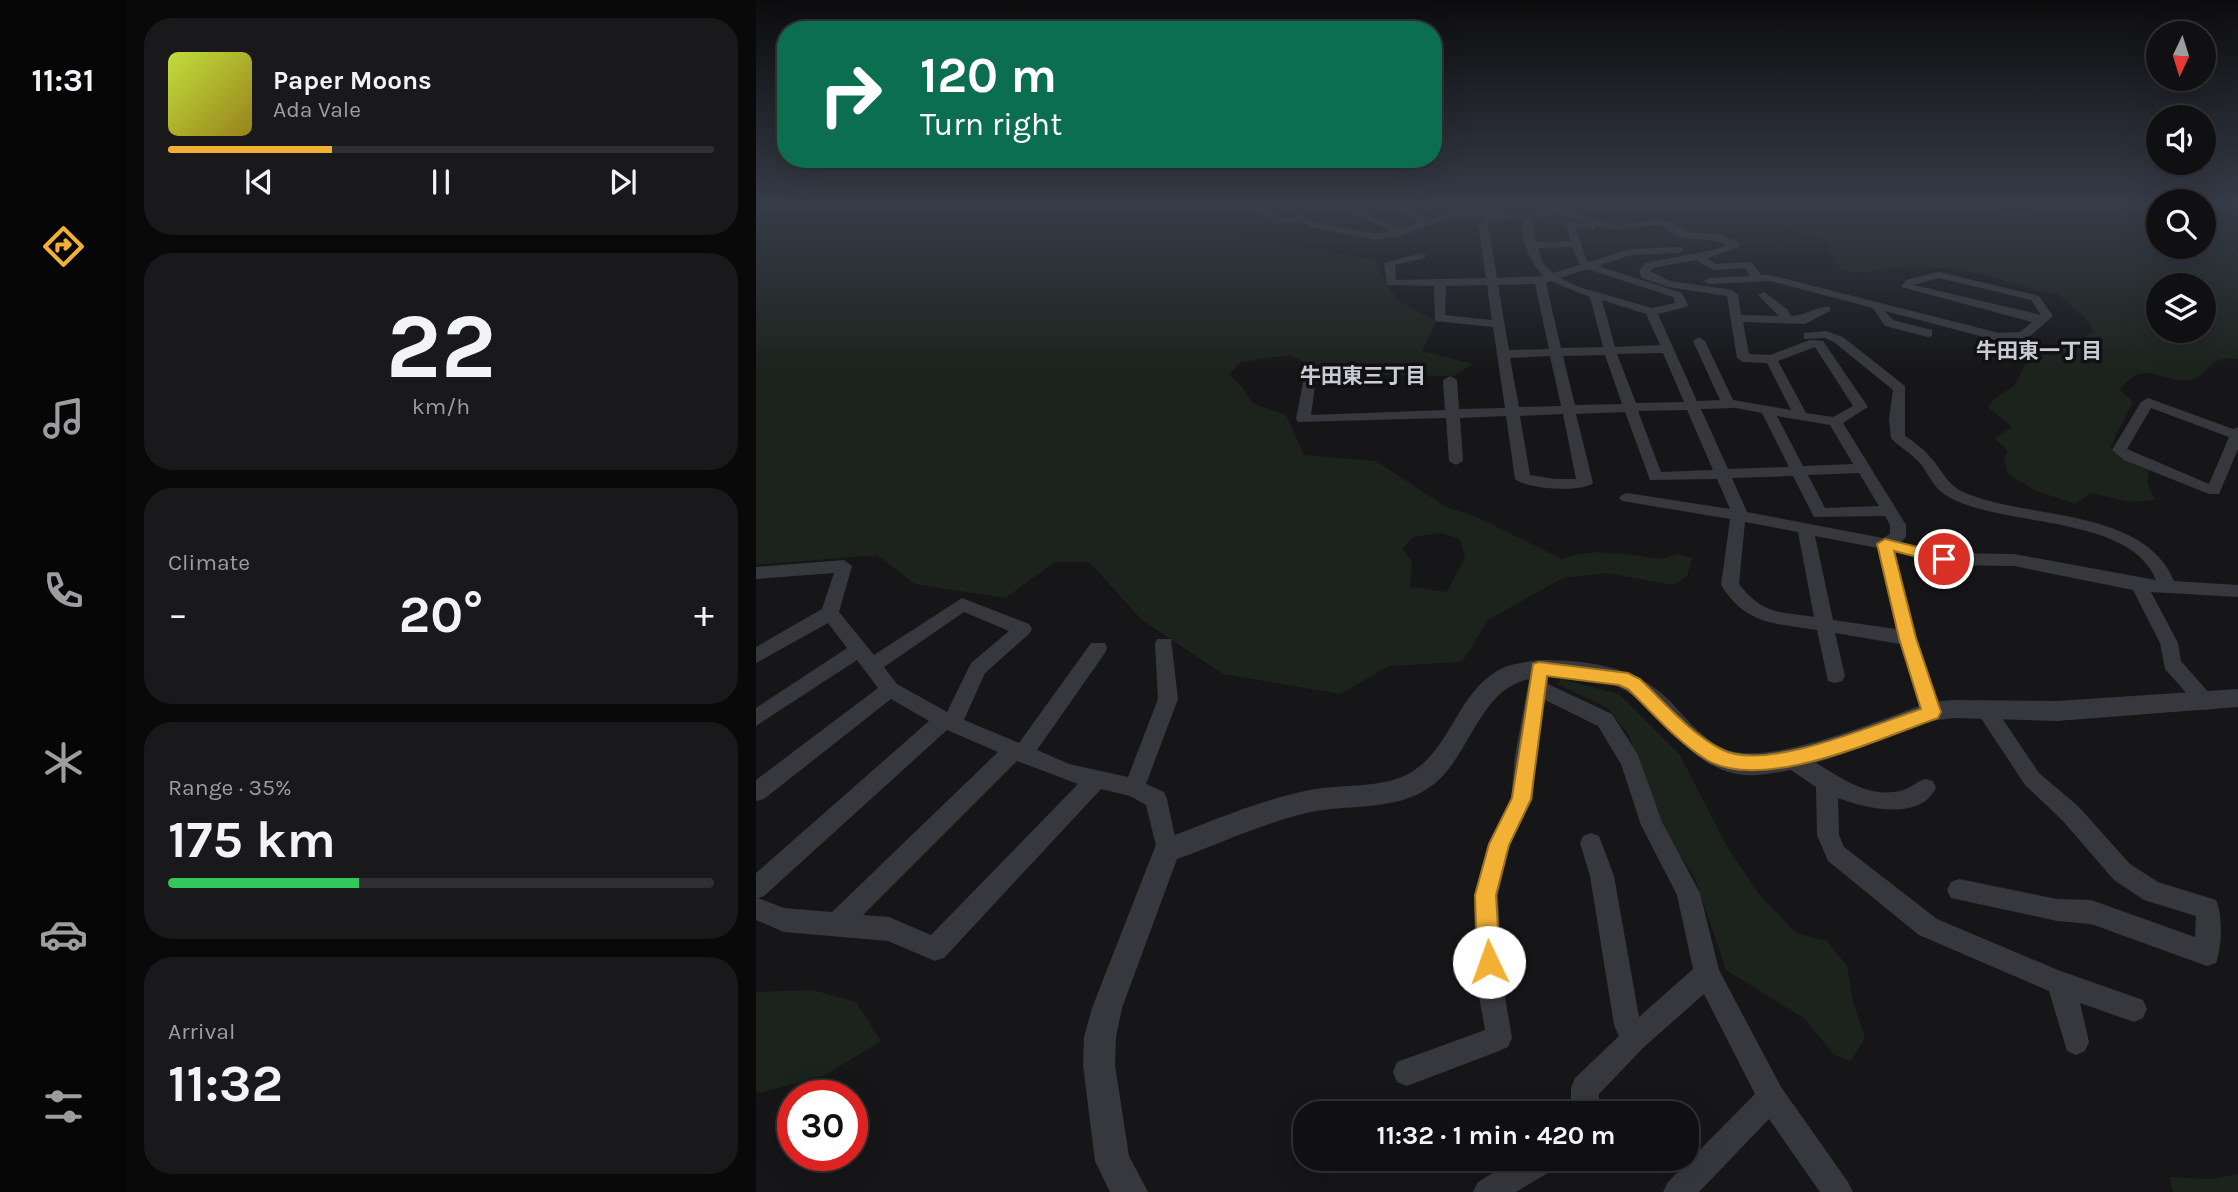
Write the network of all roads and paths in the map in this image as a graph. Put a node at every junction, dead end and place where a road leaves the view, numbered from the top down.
1 (1429, 261) edge
2 (1489, 261) edge
3 (1536, 261) edge
4 (1582, 261) edge
5 (1604, 261) edge
6 (1675, 261) edge
7 (1703, 261) edge
8 (1588, 266) junction
9 (1429, 272) junction
10 (1546, 279) junction
11 (1758, 279) junction
12 (1492, 282) junction
13 (1689, 286) junction
14 (1595, 295) junction
15 (1764, 295) dead end
16 (1879, 306) junction
17 (1826, 309) dead end
18 (1651, 312) junction
19 (1736, 318) junction
20 (1786, 320) junction
21 (2042, 321) junction
22 (1498, 324) junction
23 (1928, 333) dead end
24 (1699, 341) dead end
25 (1667, 349) junction
26 (1610, 351) junction
27 (1556, 352) junction
28 (1503, 354) junction
29 (1742, 355) junction
30 (1771, 359) junction
31 (1311, 372) dead end
32 (1450, 380) dead end
33 (1728, 404) junction
34 (1692, 406) junction
35 (1629, 408) junction
36 (1766, 408) junction
37 (1569, 410) junction
38 (1513, 412) junction
39 (1454, 414) junction
40 (1800, 414) junction
41 (1835, 422) junction
42 (2237, 433) edge
43 (1456, 461) dead end
44 (1863, 468) junction
45 (1798, 471) junction
46 (1722, 474) junction
47 (1627, 498) dead end
48 (1889, 511) junction
49 (1741, 516) junction
50 (1805, 528) junction
51 (1885, 544) junction
52 (756, 573) edge
53 (2139, 584) junction
54 (2167, 585) junction
55 (2238, 591) edge
56 (830, 613) junction
57 (1824, 626) junction
58 (1908, 638) junction
59 (1164, 644) dead end
60 (1098, 648) dead end
61 (860, 649) junction
62 (756, 656) edge
63 (873, 666) junction
64 (1835, 676) dead end
65 (1539, 678) junction
66 (890, 689) junction
67 (2238, 698) edge
68 (2207, 702) junction
69 (1985, 709) junction
70 (1931, 712) junction
71 (756, 718) edge
72 (948, 722) junction
73 (1019, 752) junction
74 (1792, 760) junction
75 (1097, 779) junction
76 (1827, 785) junction
77 (1134, 788) junction
78 (1926, 788) dead end
79 (756, 792) edge
80 (1591, 842) dead end
81 (1167, 852) junction
82 (756, 888) edge
83 (1959, 890) dead end
84 (756, 909) edge
85 (836, 925) junction
86 (1707, 974) junction
87 (2058, 982) junction
88 (2134, 1009) dead end
89 (1635, 1038) junction
90 (2076, 1042) dead end
91 (1407, 1072) dead end
92 (1771, 1097) junction
93 (1585, 1101) edge
94 (1524, 1171) edge
95 (1130, 1192) edge
96 (1488, 1192) edge
97 (1678, 1192) edge
98 (1838, 1192) edge

1 - 9 street
2 - 12 street
3 - 10 street
4 - 8 street
5 - 8 street
6 - 13 street
7 - 11 street
8 - 10 street
8 - 18 street
9 - 12 street
9 - 22 street
10 - 12 street
10 - 14 street
10 - 27 street
11 - 13 street
11 - 16 street
12 - 22 street
13 - 19 street
14 - 18 street
14 - 26 street
15 - 20 street
16 - 21 street
16 - 23 street
17 - 20 street
18 - 25 street
19 - 20 street
19 - 29 street
21 - 21 street
22 - 28 street
24 - 33 street
25 - 26 street
25 - 34 street
26 - 27 street
26 - 35 street
27 - 28 street
27 - 37 street
28 - 38 street
29 - 30 street
29 - 54 street
30 - 40 street
30 - 41 street
31 - 39 street
32 - 39 street
33 - 34 street
33 - 36 street
34 - 35 street
34 - 46 street
35 - 37 street
35 - 46 street
36 - 40 street
36 - 45 street
37 - 38 street
37 - 38 street
38 - 39 street
39 - 43 street
40 - 41 street
41 - 44 street
42 - 42 street
44 - 45 street
44 - 48 street
45 - 46 street
45 - 48 street
46 - 49 street
47 - 49 street
48 - 51 street
49 - 50 street
49 - 57 street
50 - 51 street
50 - 57 street
51 - 53 street
51 - 58 street
52 - 56 street
53 - 54 street
53 - 68 street
54 - 55 street
56 - 61 street
56 - 62 street
57 - 58 street
57 - 64 street
58 - 70 street
59 - 77 street
60 - 73 street
61 - 63 street
61 - 71 street
63 - 66 street
63 - 72 street
65 - 74 street
65 - 81 street
65 - 86 street
65 - 91 street
66 - 72 street
66 - 79 street
67 - 68 street
68 - 69 street
69 - 70 street
69 - 83 street
70 - 74 street
72 - 73 street
72 - 82 street
73 - 75 street
73 - 85 street
74 - 76 street
75 - 77 street
75 - 85 street
76 - 78 street
76 - 87 street
77 - 81 street
80 - 89 street
81 - 95 street
84 - 85 street
86 - 89 street
86 - 92 street
87 - 88 street
87 - 90 street
89 - 93 street
92 - 97 street
92 - 98 street
94 - 96 street

